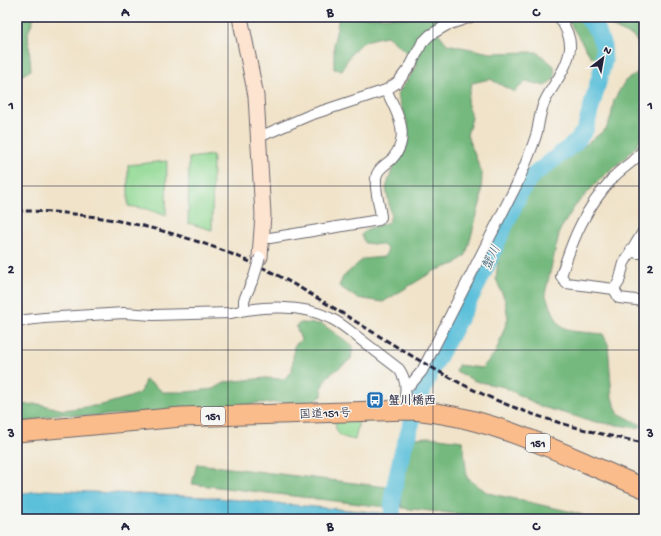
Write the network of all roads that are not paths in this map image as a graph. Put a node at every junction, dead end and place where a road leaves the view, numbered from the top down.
1 (240, 17) edge
2 (471, 17) edge
3 (559, 17) edge
4 (386, 90) junction
5 (259, 136) junction
6 (644, 148) edge
7 (644, 230) edge
8 (262, 237) junction
9 (631, 250) junction
10 (644, 253) edge
11 (260, 257) joint
12 (614, 289) junction
13 (644, 301) edge
14 (244, 310) junction
15 (17, 321) edge
16 (406, 387) junction
17 (413, 410) junction
18 (17, 432) edge
19 (644, 488) edge

1 - 5 street
2 - 4 street
3 - 16 street
4 - 5 street
4 - 8 street
5 - 8 street
6 - 12 street
7 - 9 street
8 - 11 street
9 - 10 street
9 - 12 street
11 - 14 street, bridge
12 - 13 street
14 - 15 street
14 - 16 street
16 - 17 street
17 - 18 highway, 国道151号 / 151
17 - 19 highway, 国道151号 / 151

